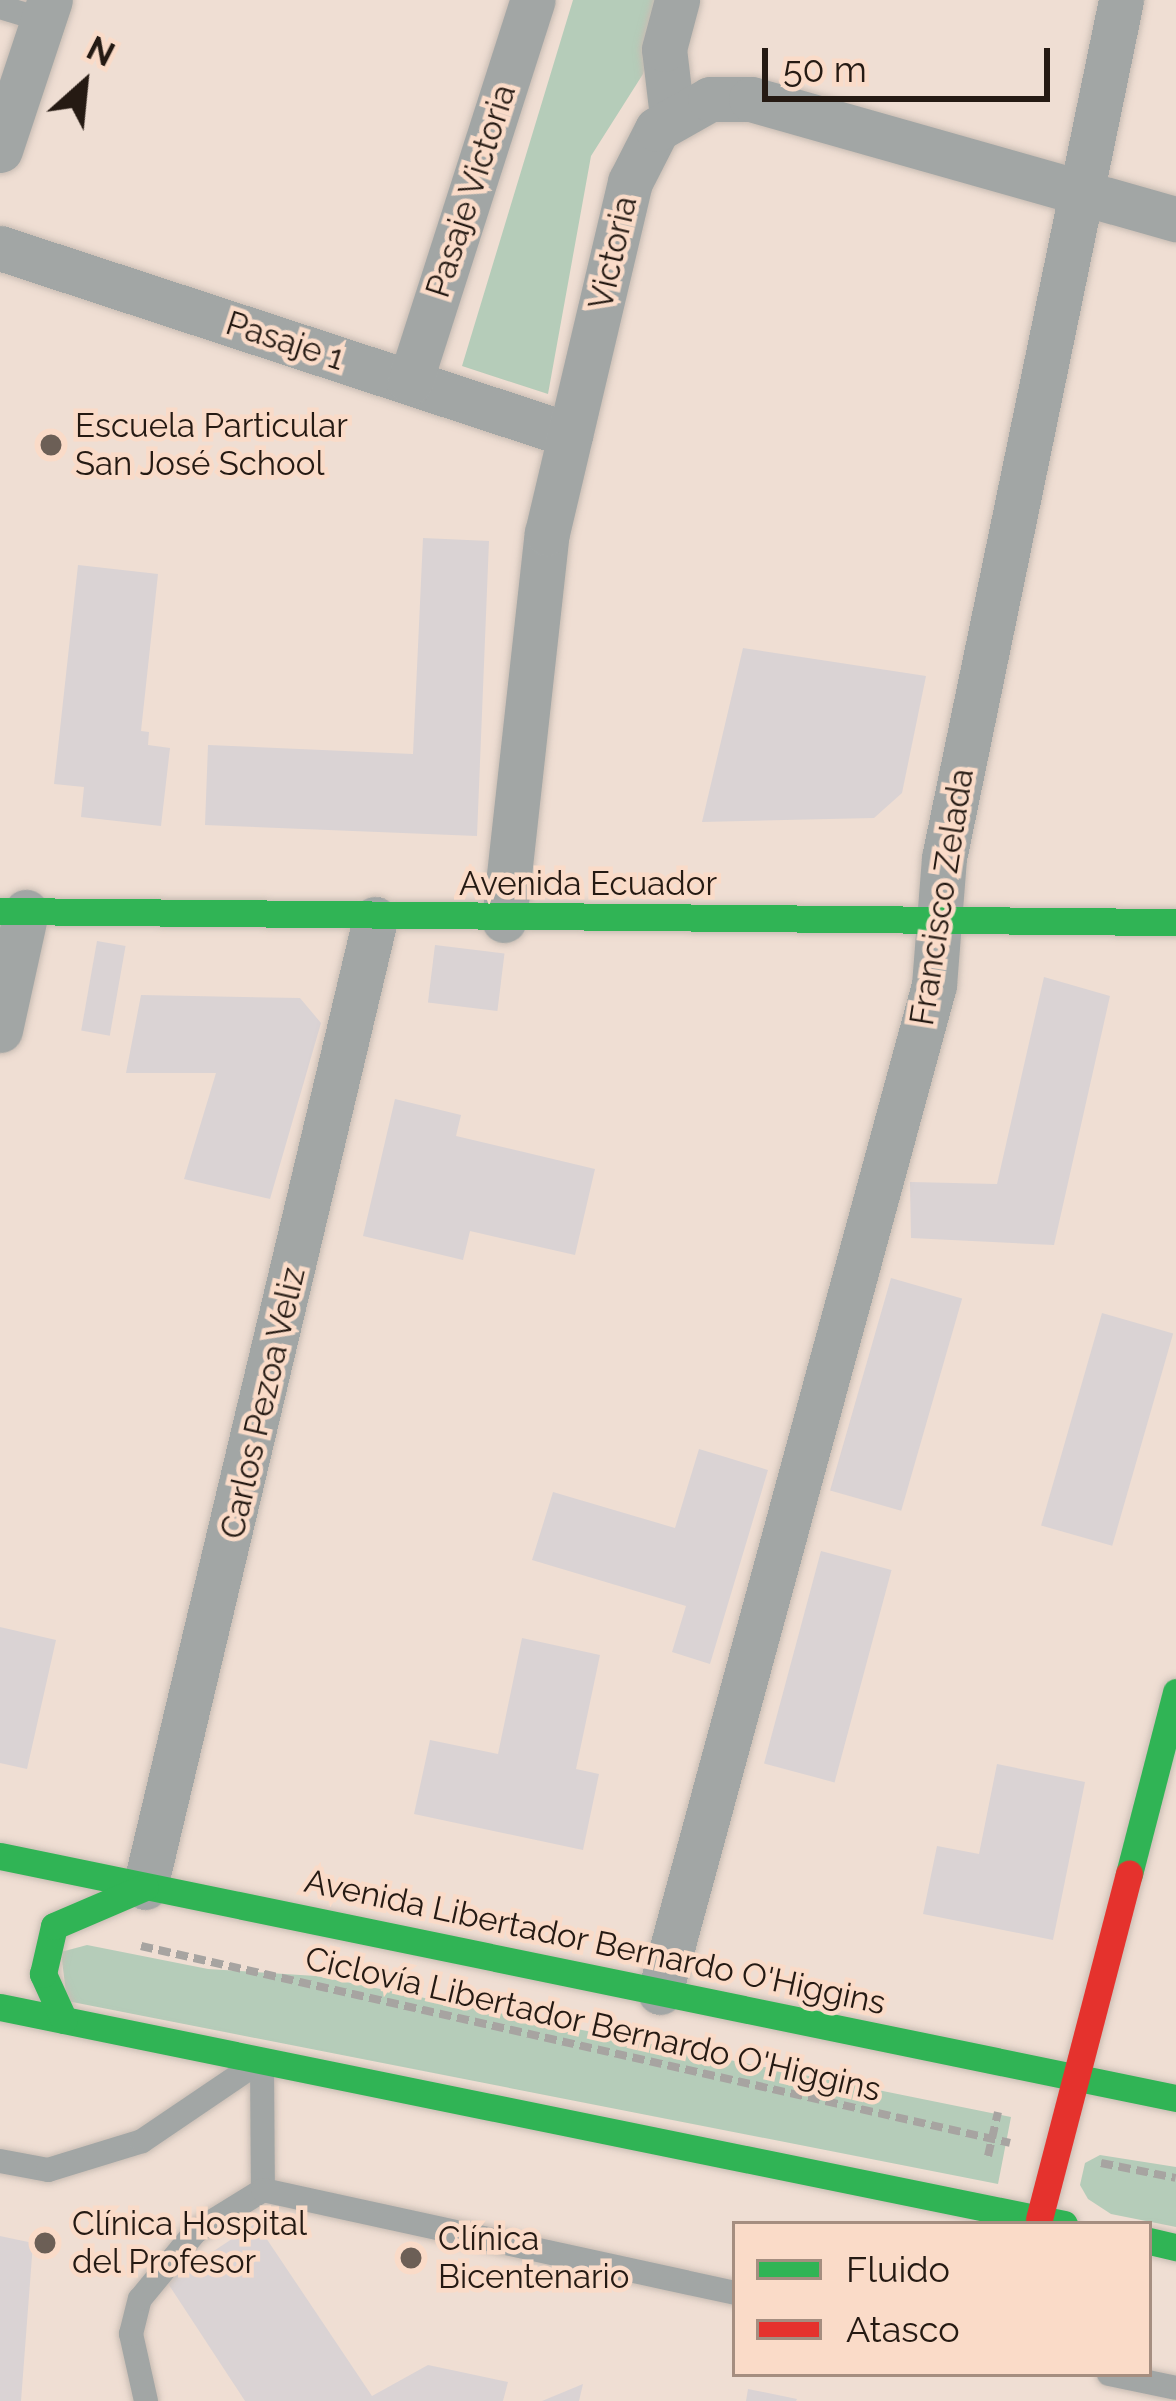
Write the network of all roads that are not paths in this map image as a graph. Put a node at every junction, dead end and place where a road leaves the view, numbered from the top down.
1 (533, 0) edge
2 (677, 0) edge
3 (1121, 0) edge
4 (31, 9) edge
5 (672, 116) junction
6 (0, 150) edge
7 (1080, 190) junction
8 (1176, 219) edge
9 (0, 248) edge
10 (410, 382) junction
11 (571, 435) junction
12 (13, 912) edge
13 (375, 919) junction
14 (504, 920) junction
15 (1176, 922) edge
16 (939, 923) junction
17 (0, 1030) edge
18 (1176, 1692) edge
19 (0, 1856) edge
20 (146, 1887) junction
21 (660, 1992) junction
22 (0, 2006) edge
23 (64, 2020) junction
24 (262, 2060) junction
25 (1073, 2078) junction
26 (1176, 2098) edge
27 (0, 2161) edge
28 (263, 2190) junction
29 (1043, 2221) edge
30 (1047, 2221) edge
31 (732, 2292) edge
32 (1123, 2377) edge
33 (1176, 2388) edge
34 (146, 2401) edge

1 - 10 street, Pasaje Victoria
2 - 5 street
3 - 7 street, Francisco Zelada
4 - 6 street
5 - 7 street
5 - 11 street, Victoria
7 - 8 street
7 - 16 street, Francisco Zelada
9 - 10 street, Pasaje 1
10 - 11 street, Pasaje 1
11 - 14 street, Victoria
12 - 13 main road, Avenida Ecuador
12 - 17 street
13 - 14 main road, Avenida Ecuador
13 - 20 street, Carlos Pezoa Veliz
14 - 16 main road, Avenida Ecuador
15 - 16 main road, Avenida Ecuador
16 - 21 street, Francisco Zelada
18 - 25 main road
19 - 20 main road, Avenida Libertador Bernardo O'Higgins
20 - 21 main road, Avenida Libertador Bernardo O'Higgins
20 - 23 main road
21 - 25 main road, Avenida Libertador Bernardo O'Higgins
22 - 23 main road
23 - 24 main road
24 - 27 lane
24 - 28 lane
24 - 29 main road
25 - 26 main road, Avenida Libertador Bernardo O'Higgins
25 - 30 main road
28 - 31 lane
28 - 34 lane
32 - 33 lane

